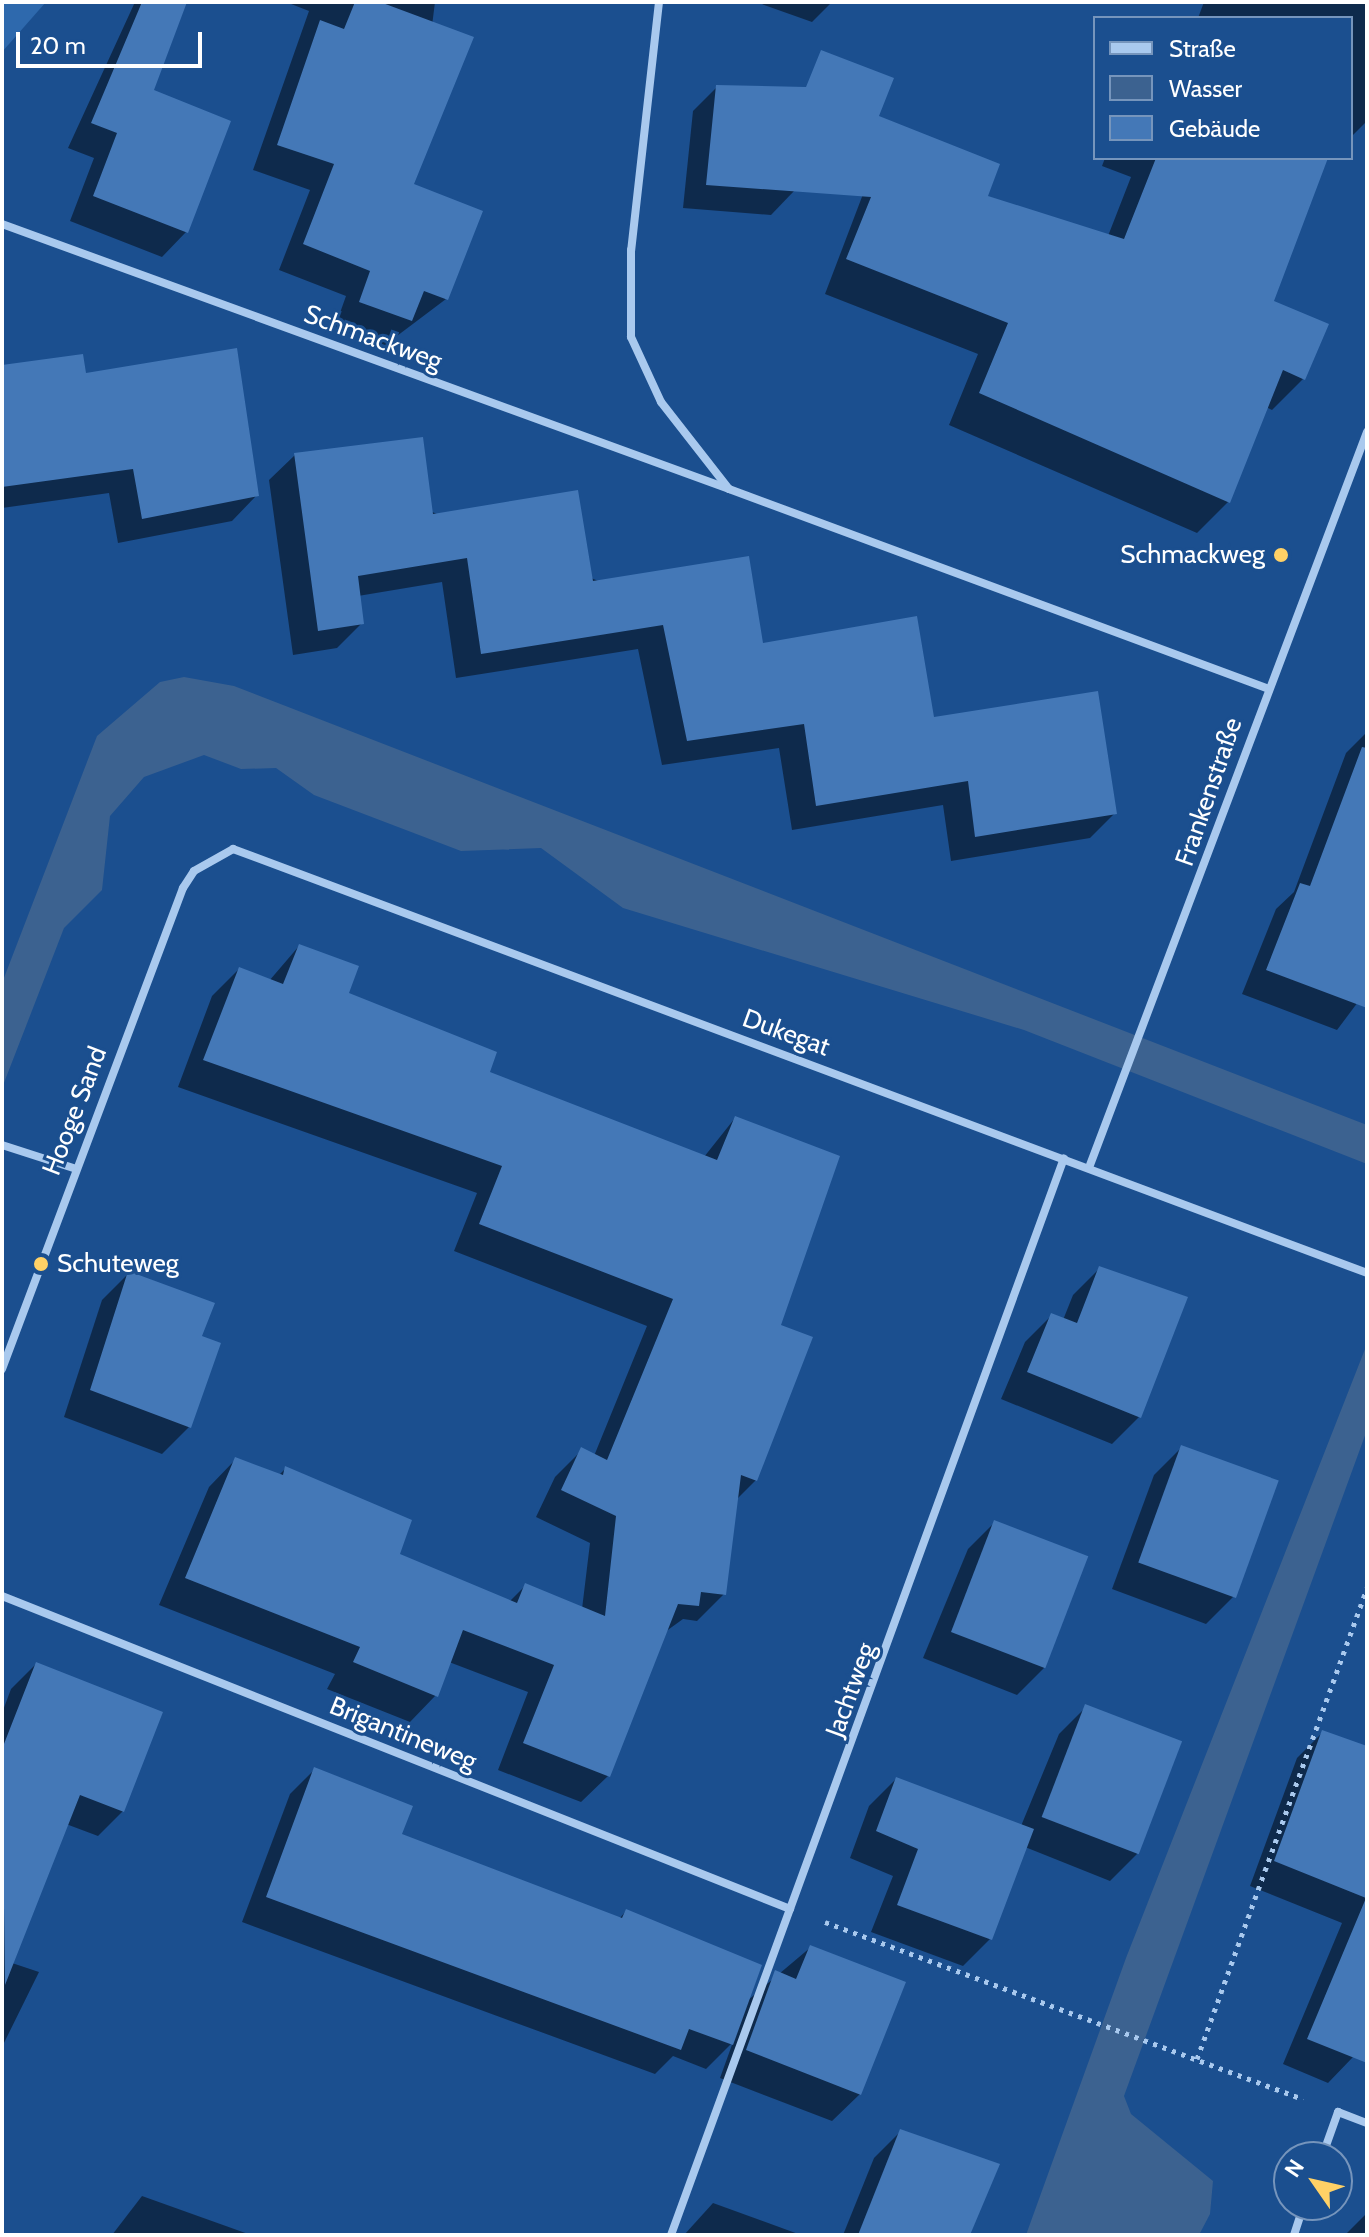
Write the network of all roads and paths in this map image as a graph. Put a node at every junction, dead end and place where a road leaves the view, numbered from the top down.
1 (659, 2) edge
2 (2, 224) edge
3 (1367, 432) edge
4 (729, 489) junction
5 (1266, 688) junction
6 (194, 871) joint
7 (2, 1145) edge
8 (1064, 1158) junction
9 (1090, 1165) junction
10 (73, 1168) junction
11 (1367, 1273) edge
12 (2, 1369) edge
13 (1367, 1588) edge
14 (2, 1596) edge
15 (790, 1909) junction
16 (1197, 2059) junction
17 (1338, 2112) junction
18 (1367, 2123) edge
19 (1328, 2141) edge
20 (671, 2235) edge

1 - 4 street
2 - 4 street, Schmackweg
3 - 5 street, Frankenstraße
4 - 5 street, Schmackweg
5 - 9 street, Frankenstraße
6 - 8 street, Dukegat
6 - 10 street, Hooge Sand
7 - 10 street
8 - 9 street, Dukegat
8 - 15 street, Jachtweg
9 - 11 street, Dukegat
10 - 12 street, Hooge Sand
13 - 16 path
14 - 15 street, Brigantineweg
15 - 16 path
15 - 20 street, Jachtweg
16 - 17 path
17 - 18 street
17 - 19 street

